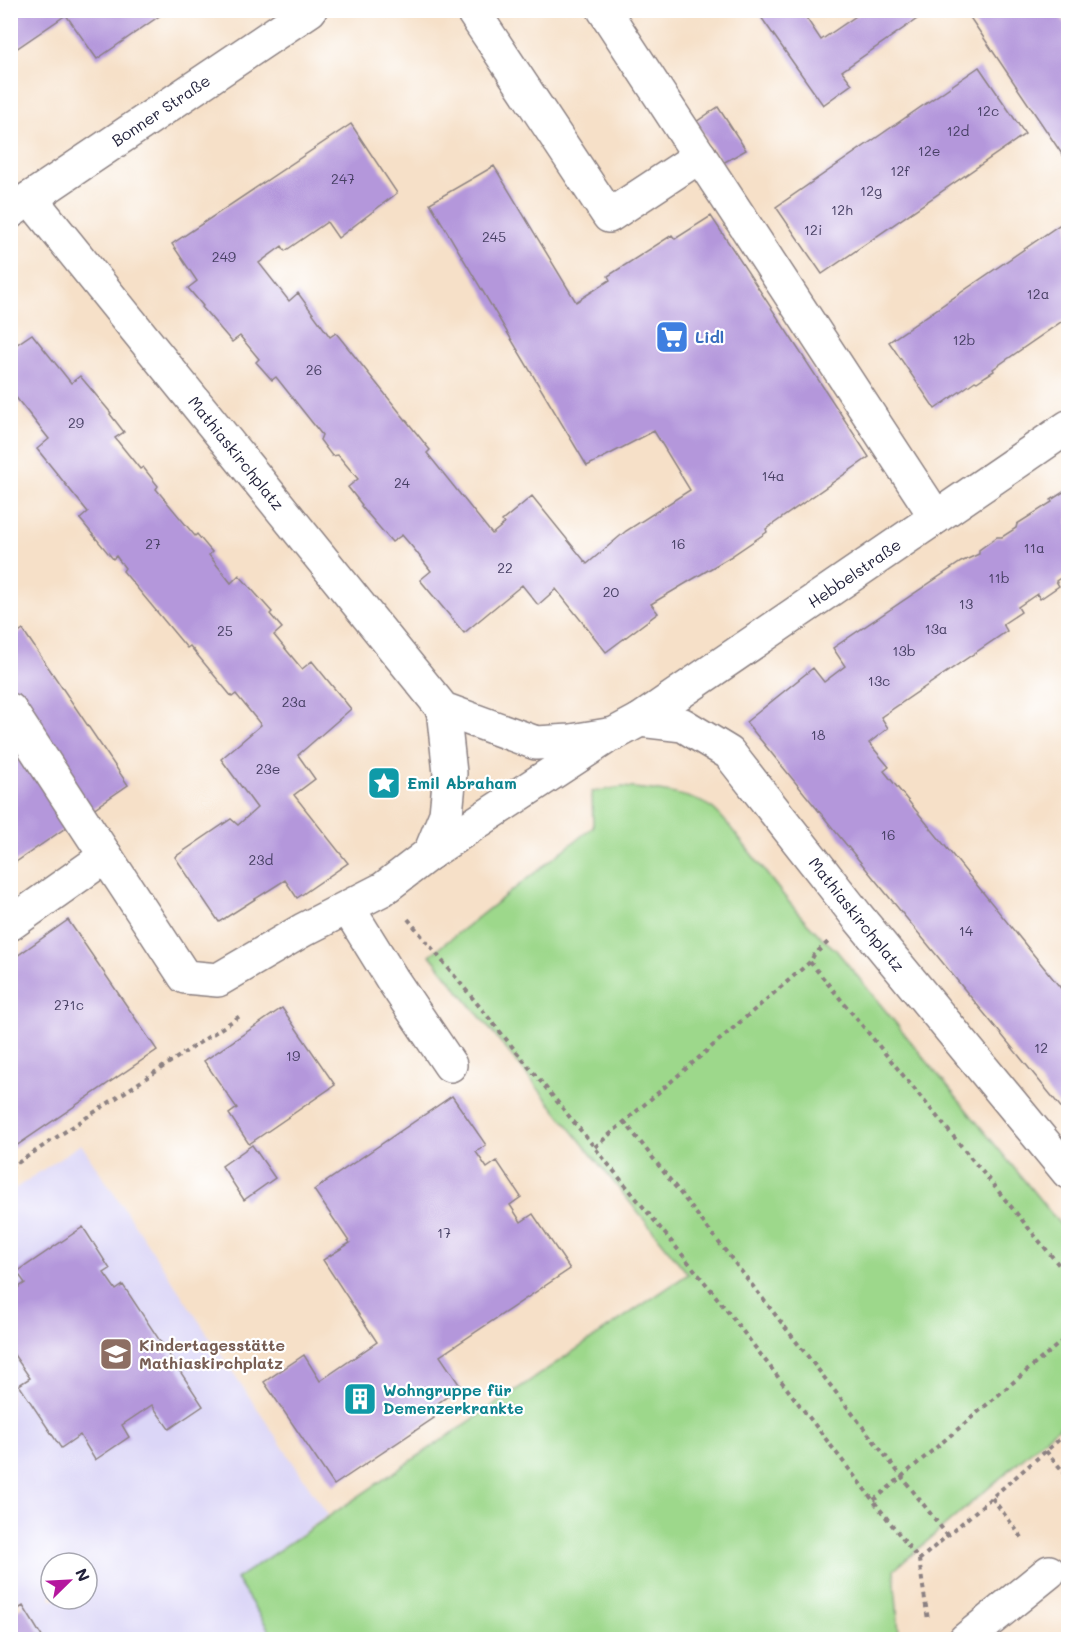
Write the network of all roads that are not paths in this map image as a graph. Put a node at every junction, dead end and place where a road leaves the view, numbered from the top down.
1 (310, 10) edge
2 (472, 10) edge
3 (604, 10) edge
4 (700, 156) junction
5 (20, 205) edge
6 (1068, 427) edge
7 (936, 517) junction
8 (443, 709) junction
9 (10, 710) edge
10 (627, 727) junction
11 (430, 853) junction
12 (106, 856) junction
13 (348, 908) junction
14 (10, 924) edge
15 (450, 1065) dead end
16 (1068, 1172) edge
17 (1049, 1572) dead end
18 (965, 1640) edge

1 - 5 street, Bonner Straße
2 - 4 street
3 - 4 street
4 - 7 street
5 - 8 street, Mathiaskirchplatz
6 - 7 street, Hebbelstraße
7 - 10 street, Hebbelstraße
8 - 10 street, Mathiaskirchplatz
8 - 11 street
9 - 12 street
10 - 11 street
10 - 16 street, Mathiaskirchplatz
11 - 13 street
12 - 13 street
12 - 14 street
13 - 15 street
17 - 18 street

